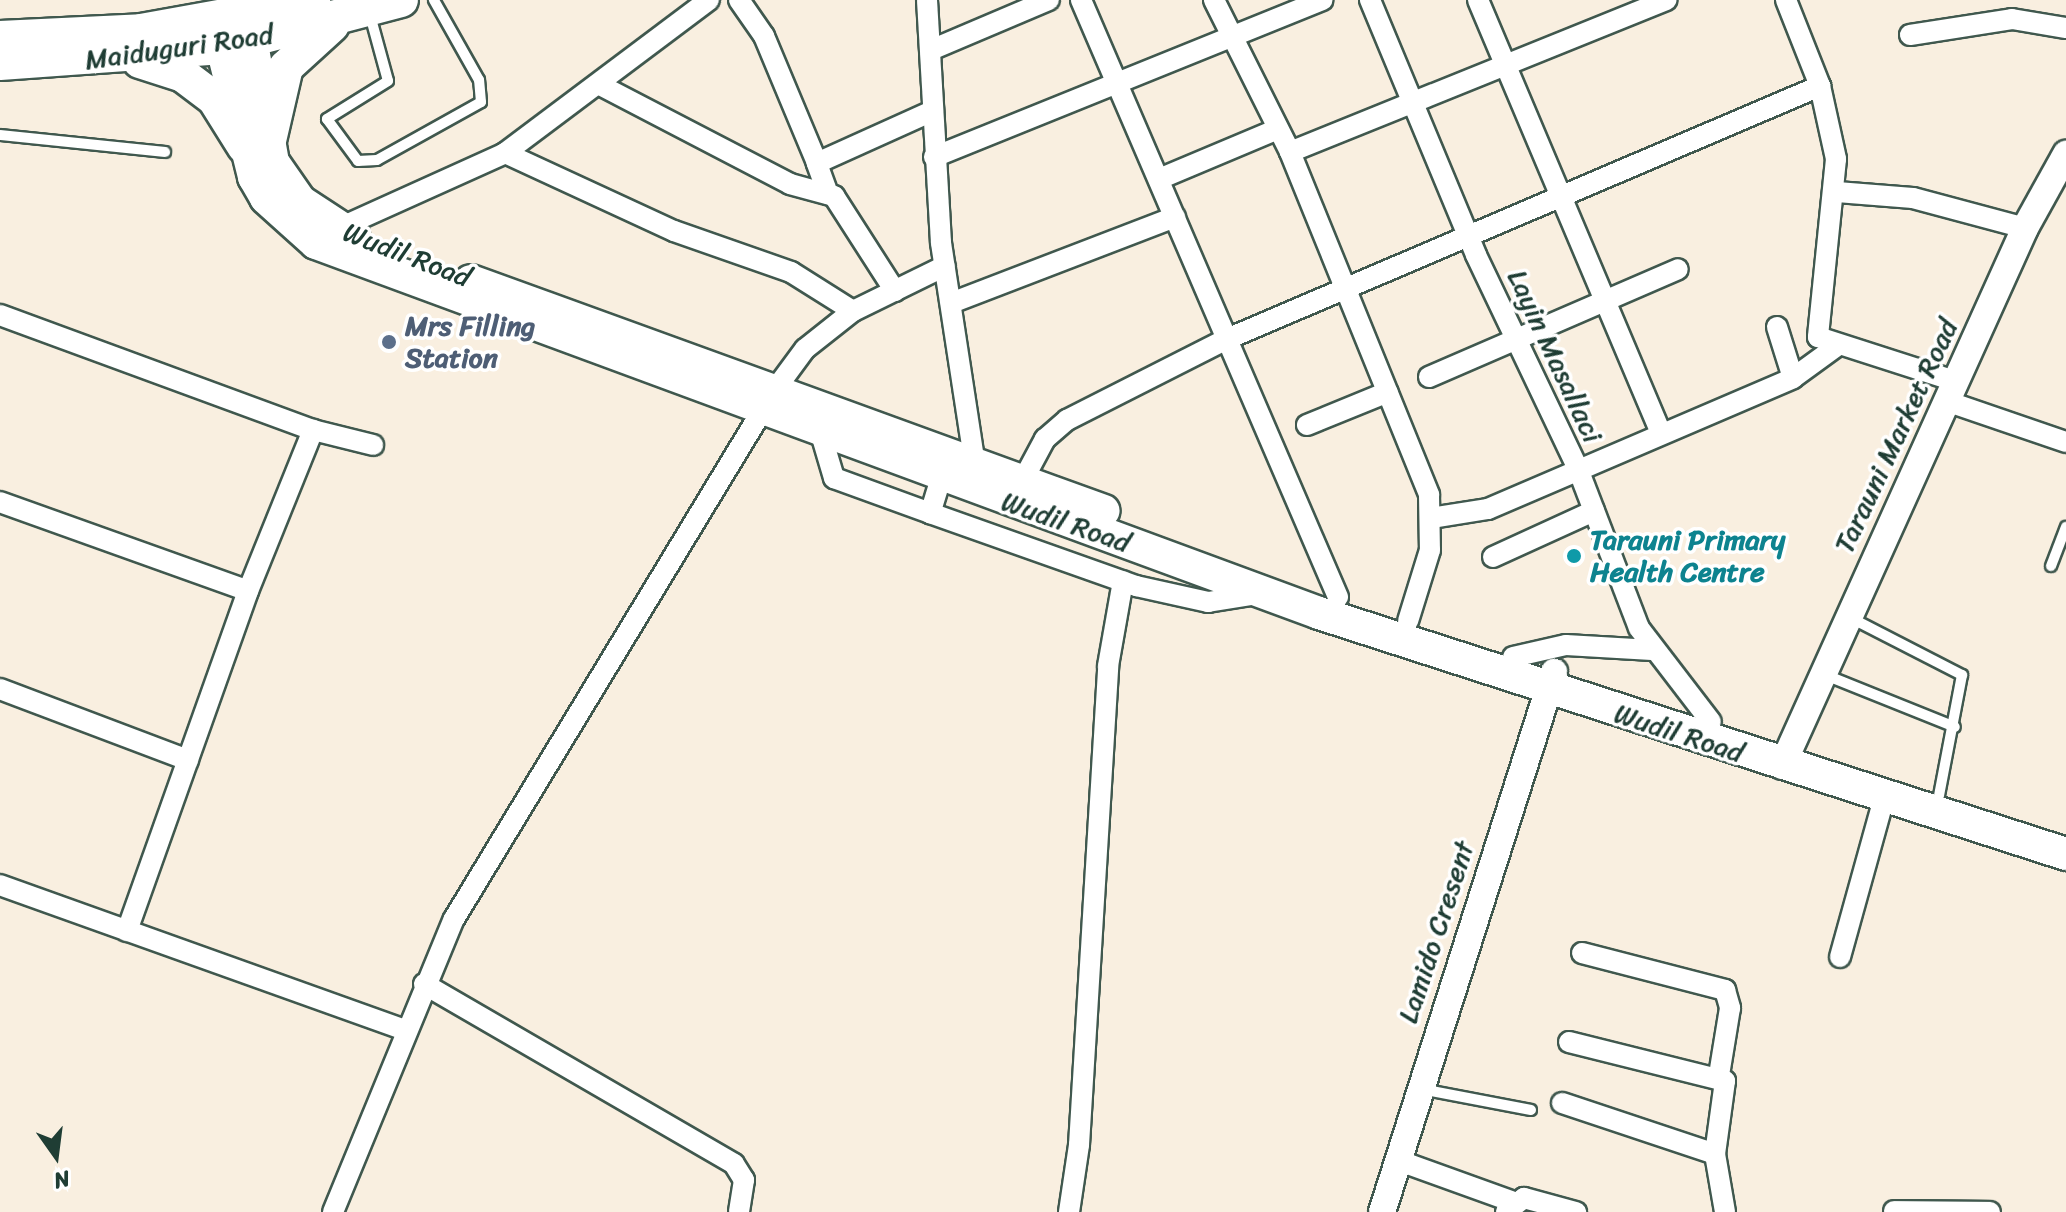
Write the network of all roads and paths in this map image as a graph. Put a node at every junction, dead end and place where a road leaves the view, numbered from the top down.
1 (401, 0) edge
2 (434, 0) edge
3 (709, 0) edge
4 (739, 0) edge
5 (927, 0) edge
6 (1049, 0) edge
7 (1081, 0) edge
8 (1214, 0) edge
9 (1323, 0) edge
10 (1370, 0) edge
11 (1478, 0) edge
12 (1666, 0) edge
13 (1786, 0) edge
14 (1641, 5) edge
15 (340, 10) edge
16 (2066, 28) edge
17 (234, 30) junction
18 (1910, 35) dead end
19 (0, 38) edge
20 (1232, 39) junction
21 (931, 50) junction
22 (124, 57) junction
23 (0, 63) edge
24 (1506, 67) junction
25 (598, 84) junction
26 (1118, 85) junction
27 (1820, 86) junction
28 (1415, 102) junction
29 (932, 111) junction
30 (1278, 129) junction
31 (0, 135) edge
32 (256, 146) junction
33 (165, 152) dead end
34 (1290, 152) junction
35 (505, 153) junction
36 (2066, 154) edge
37 (934, 157) junction
38 (817, 163) junction
39 (1159, 179) junction
40 (1837, 192) junction
41 (828, 194) junction
42 (1561, 196) junction
43 (1175, 217) junction
44 (2025, 228) junction
45 (337, 229) junction
46 (1470, 234) junction
47 (388, 262) junction
48 (945, 266) junction
49 (1678, 269) dead end
50 (1344, 288) junction
51 (895, 291) junction
52 (1605, 300) junction
53 (951, 303) junction
54 (853, 311) junction
55 (0, 315) edge
56 (1777, 327) dead end
57 (1515, 335) junction
58 (1227, 339) junction
59 (1837, 346) junction
60 (1429, 377) dead end
61 (1793, 378) junction
62 (1388, 392) junction
63 (1953, 392) junction
64 (768, 402) junction
65 (1307, 425) dead end
66 (313, 430) junction
67 (1660, 430) junction
68 (821, 434) junction
69 (2066, 442) edge
70 (373, 445) dead end
71 (975, 464) junction
72 (1578, 469) junction
73 (941, 478) junction
74 (1023, 480) junction
75 (0, 502) edge
76 (1594, 511) junction
77 (930, 513) junction
78 (1431, 518) junction
79 (2066, 527) edge
80 (1085, 528) junction
81 (1493, 557) dead end
82 (1073, 563) junction
83 (2051, 566) dead end
84 (1123, 581) junction
85 (248, 591) junction
86 (1264, 593) junction
87 (1338, 597) junction
88 (1849, 616) junction
89 (1408, 621) junction
90 (1652, 650) junction
91 (1513, 657) junction
92 (1822, 674) junction
93 (1550, 681) junction
94 (0, 689) edge
95 (1711, 722) junction
96 (1955, 727) junction
97 (1785, 757) junction
98 (188, 760) junction
99 (1939, 796) junction
100 (1884, 798) junction
101 (2066, 835) edge
102 (2066, 854) edge
103 (0, 885) edge
104 (127, 931) junction
105 (1582, 953) dead end
106 (1840, 957) dead end
107 (424, 984) junction
108 (403, 1029) junction
109 (1569, 1042) dead end
110 (1719, 1075) junction
111 (1419, 1088) junction
112 (1562, 1103) dead end
113 (1531, 1110) dead end
114 (1715, 1154) junction
115 (1397, 1160) junction
116 (1508, 1206) edge
117 (1894, 1211) edge
118 (333, 1212) edge
119 (739, 1212) edge
120 (1069, 1212) edge
121 (1382, 1212) edge
122 (1576, 1212) edge
123 (1725, 1212) edge
124 (1990, 1212) edge

1 - 15 highway, Maiduguri Road
2 - 15 lane
3 - 25 street
4 - 38 street
5 - 21 street
6 - 21 street
7 - 26 street
8 - 20 street
9 - 20 street
10 - 28 street, Layin Masallaci
11 - 24 street
12 - 14 street
13 - 27 street
14 - 24 street
15 - 17 highway, Maiduguri Road
15 - 32 highway
16 - 18 street
17 - 19 highway, Maiduguri Road
17 - 22 highway, Maiduguri Road
17 - 32 main road, Wudil Road
20 - 26 street
20 - 30 street
21 - 29 street
22 - 23 highway, Maiduguri Road
22 - 32 highway
24 - 28 street
24 - 42 street
25 - 35 street
25 - 41 street
26 - 37 street
26 - 39 street
27 - 40 street
27 - 42 street
28 - 34 street
28 - 46 street, Layin Masallaci
29 - 37 street
29 - 38 street
30 - 34 street
30 - 39 street
31 - 33 lane
32 - 45 main road, Wudil Road
32 - 47 main road, Wudil Road
34 - 50 street
35 - 45 street
35 - 54 street
36 - 44 street, Tarauni Market Road
37 - 48 street
38 - 41 street
39 - 43 street
40 - 44 street
40 - 59 street
41 - 51 street
42 - 46 street
42 - 52 street
43 - 53 street
43 - 58 street
44 - 63 street, Tarauni Market Road
45 - 47 main road, Wudil Road
46 - 50 street
46 - 57 street, Layin Masallaci
47 - 64 main road, Wudil Road
48 - 51 street
48 - 53 street
49 - 52 street
50 - 58 street
50 - 62 street
51 - 54 street
52 - 57 street
52 - 67 street
53 - 71 street
54 - 64 street
55 - 66 street
56 - 61 street
57 - 60 street
57 - 72 street, Layin Masallaci
58 - 74 street
58 - 87 street
59 - 61 street
59 - 63 street
61 - 67 street
62 - 65 street
62 - 78 street
63 - 69 street
63 - 88 street, Tarauni Market Road
64 - 68 main road, Wudil Road
64 - 71 main road, Wudil Road
64 - 107 street
66 - 70 street
66 - 85 street
67 - 72 street
68 - 73 main road, Wudil Road
68 - 77 street
71 - 74 main road, Wudil Road
72 - 76 street, Layin Masallaci
72 - 78 street
73 - 77 street
73 - 80 main road, Wudil Road
74 - 87 main road, Wudil Road
75 - 85 street
76 - 81 street
76 - 90 street, Layin Masallaci
77 - 82 street
78 - 89 street
79 - 83 lane
80 - 82 street
80 - 86 main road, Wudil Road
82 - 84 street
84 - 86 street
84 - 120 street
85 - 98 street
86 - 93 main road, Wudil Road
87 - 89 main road, Wudil Road
88 - 92 street, Tarauni Market Road
88 - 96 lane
89 - 91 main road, Wudil Road
90 - 91 street
90 - 95 street, Layin Masallaci
91 - 93 main road, Wudil Road
92 - 96 lane
92 - 97 street, Tarauni Market Road
93 - 95 main road, Wudil Road
93 - 97 main road, Wudil Road
93 - 111 street, Lamido Cresent
94 - 98 street
95 - 97 main road, Wudil Road
96 - 99 lane
97 - 99 main road, Wudil Road
97 - 100 main road, Wudil Road
98 - 104 street
99 - 101 main road, Wudil Road
100 - 102 main road, Wudil Road
100 - 106 street
103 - 104 street
104 - 108 street
105 - 110 street
107 - 108 street
107 - 119 street
108 - 118 street
109 - 110 street
110 - 114 street
111 - 113 lane
111 - 115 street, Lamido Cresent
112 - 114 street
114 - 123 street
115 - 116 street
115 - 121 street, Lamido Cresent
116 - 122 street
117 - 124 street

